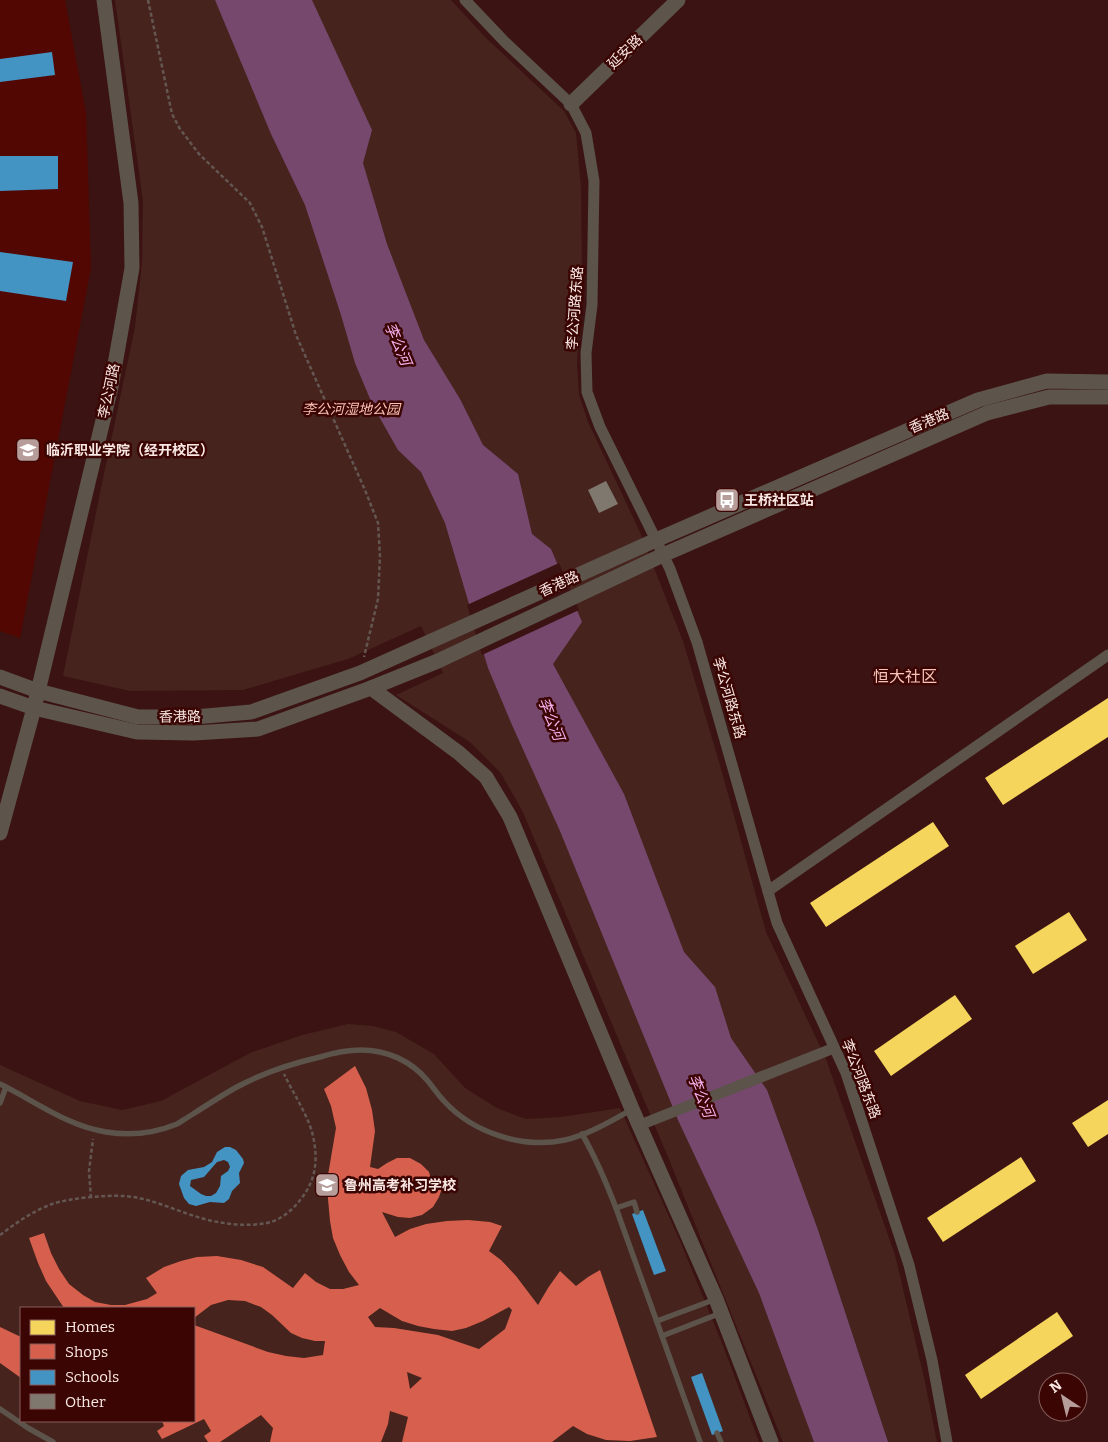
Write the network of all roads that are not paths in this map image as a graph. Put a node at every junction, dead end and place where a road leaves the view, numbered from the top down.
1 (104, 0) edge
2 (465, 0) edge
3 (678, 0) edge
4 (571, 104) junction
5 (1108, 382) edge
6 (1108, 397) edge
7 (656, 540) junction
8 (663, 555) junction
9 (1108, 655) edge
10 (0, 677) edge
11 (371, 688) junction
12 (38, 691) junction
13 (0, 696) edge
14 (34, 708) junction
15 (0, 833) edge
16 (768, 891) junction
17 (834, 1048) junction
18 (3, 1085) edge
19 (0, 1103) edge
20 (632, 1109) junction
21 (640, 1125) junction
22 (582, 1134) junction
23 (616, 1208) junction
24 (637, 1212) dead end
25 (719, 1306) junction
26 (657, 1321) junction
27 (662, 1336) junction
28 (0, 1409) edge
29 (717, 1433) dead end
30 (53, 1442) edge
31 (700, 1442) edge
32 (721, 1442) edge
33 (771, 1442) edge
34 (947, 1442) edge

1 - 12 main road, 李公河路
2 - 4 street, 李公河路东路
3 - 4 main road, 延安路
4 - 7 street, 李公河路东路
5 - 7 main road, 香港路
6 - 8 main road, 香港路
7 - 8 street, 李公河路东路
7 - 12 main road, 香港路
8 - 11 main road, 香港路
8 - 16 street, 李公河路东路
9 - 16 street
10 - 12 main road, 香港路
11 - 14 main road, 香港路
11 - 20 main road
12 - 14 main road, 李公河路
13 - 14 main road, 香港路
14 - 15 main road, 李公河路
16 - 17 street, 李公河路东路
17 - 21 street
17 - 34 street, 李公河路东路
18 - 19 lane
18 - 22 lane
20 - 21 main road
20 - 22 lane
21 - 25 main road
22 - 23 lane
23 - 24 lane
23 - 26 lane
25 - 26 lane
25 - 27 lane
25 - 33 main road
26 - 27 lane
27 - 31 lane
28 - 30 lane
29 - 32 lane

